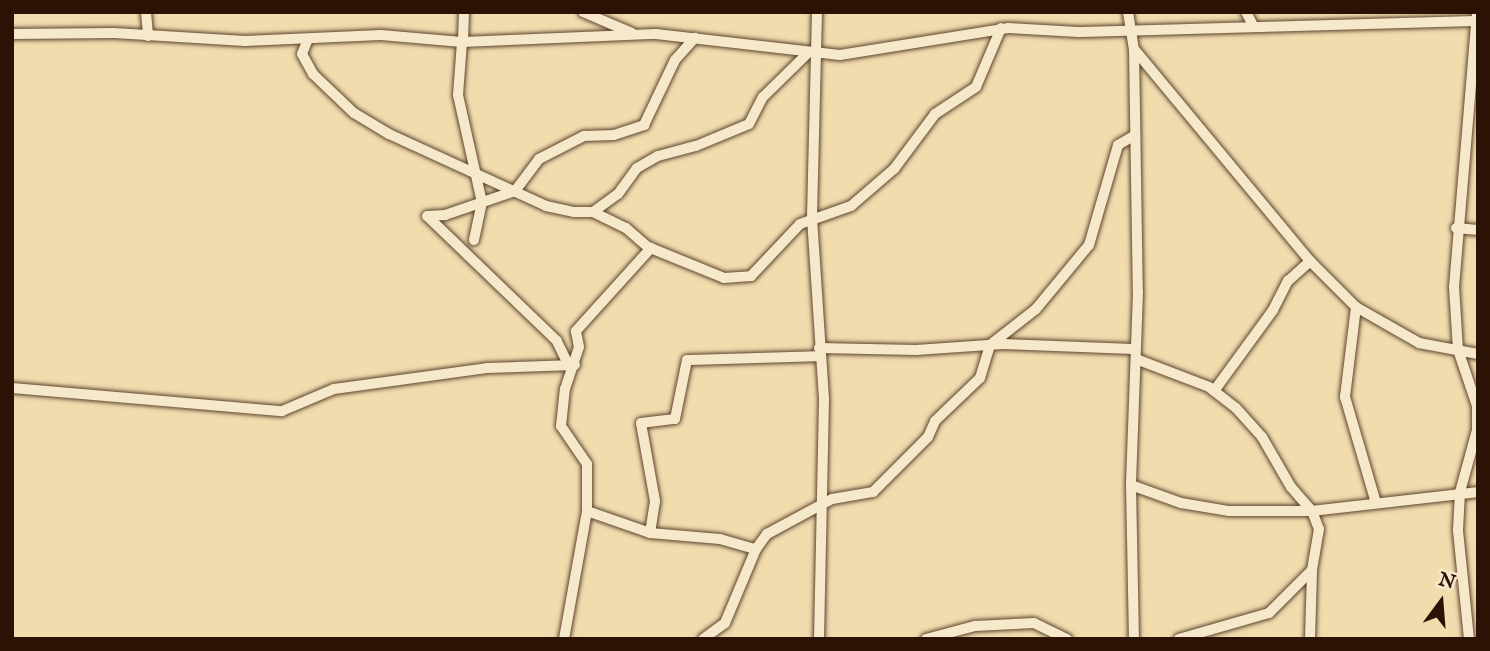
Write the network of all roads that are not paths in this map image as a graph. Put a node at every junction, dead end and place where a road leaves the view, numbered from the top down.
1 (146, 12) edge
2 (464, 12) edge
3 (583, 12) edge
4 (817, 12) edge
5 (1128, 12) edge
6 (1246, 12) edge
7 (1477, 18) edge
8 (1254, 27) junction
9 (1001, 29) junction
10 (1128, 29) junction
11 (633, 33) junction
12 (12, 34) edge
13 (148, 36) junction
14 (695, 38) junction
15 (308, 39) junction
16 (463, 41) junction
17 (1134, 49) junction
18 (812, 53) junction
19 (1135, 135) junction
20 (478, 173) junction
21 (515, 191) junction
22 (482, 202) junction
23 (593, 212) junction
24 (812, 218) junction
25 (1456, 228) junction
26 (1478, 230) edge
27 (474, 240) dead end
28 (651, 248) junction
29 (1310, 261) junction
30 (1356, 307) junction
31 (990, 345) junction
32 (1458, 350) junction
33 (819, 352) junction
34 (1135, 354) junction
35 (1478, 355) edge
36 (572, 365) junction
37 (12, 388) edge
38 (1214, 391) junction
39 (1132, 485) junction
40 (1461, 492) junction
41 (1478, 492) edge
42 (1376, 503) junction
43 (819, 508) junction
44 (1312, 510) junction
45 (587, 511) junction
46 (650, 533) junction
47 (756, 549) junction
48 (1312, 570) junction
49 (564, 639) edge
50 (703, 639) edge
51 (819, 639) edge
52 (926, 639) edge
53 (1067, 639) edge
54 (1134, 639) edge
55 (1179, 639) edge
56 (1310, 639) edge
57 (1469, 639) edge

1 - 13 street
2 - 16 street
3 - 11 street
4 - 18 street
5 - 10 street
6 - 8 street
7 - 8 street
7 - 25 street
8 - 10 street
9 - 10 street
9 - 18 street
9 - 24 street
10 - 17 street
11 - 14 street
11 - 16 street
12 - 13 street
13 - 15 street
14 - 18 street
14 - 21 street
15 - 16 street
15 - 20 street
16 - 20 street
17 - 19 street
17 - 29 street
18 - 23 street
18 - 24 street
19 - 31 street
19 - 34 street
20 - 21 street
20 - 22 street
21 - 22 street
21 - 23 street
22 - 27 street
22 - 36 street
23 - 28 street
24 - 28 street
24 - 33 street
25 - 26 street
25 - 32 street
28 - 36 street
29 - 30 street
29 - 38 street
30 - 32 street
30 - 42 street
31 - 33 street
31 - 34 street
31 - 43 street
32 - 35 street
32 - 40 street
33 - 43 street
33 - 46 street
34 - 38 street
34 - 39 street
36 - 37 street
36 - 45 street
38 - 44 street
39 - 44 street
39 - 54 street
40 - 41 street
40 - 42 street
40 - 57 street
42 - 44 street
43 - 47 street
43 - 51 street
44 - 48 street
45 - 46 street
45 - 49 street
46 - 47 street
47 - 50 street
48 - 55 street
48 - 56 street
52 - 53 street

